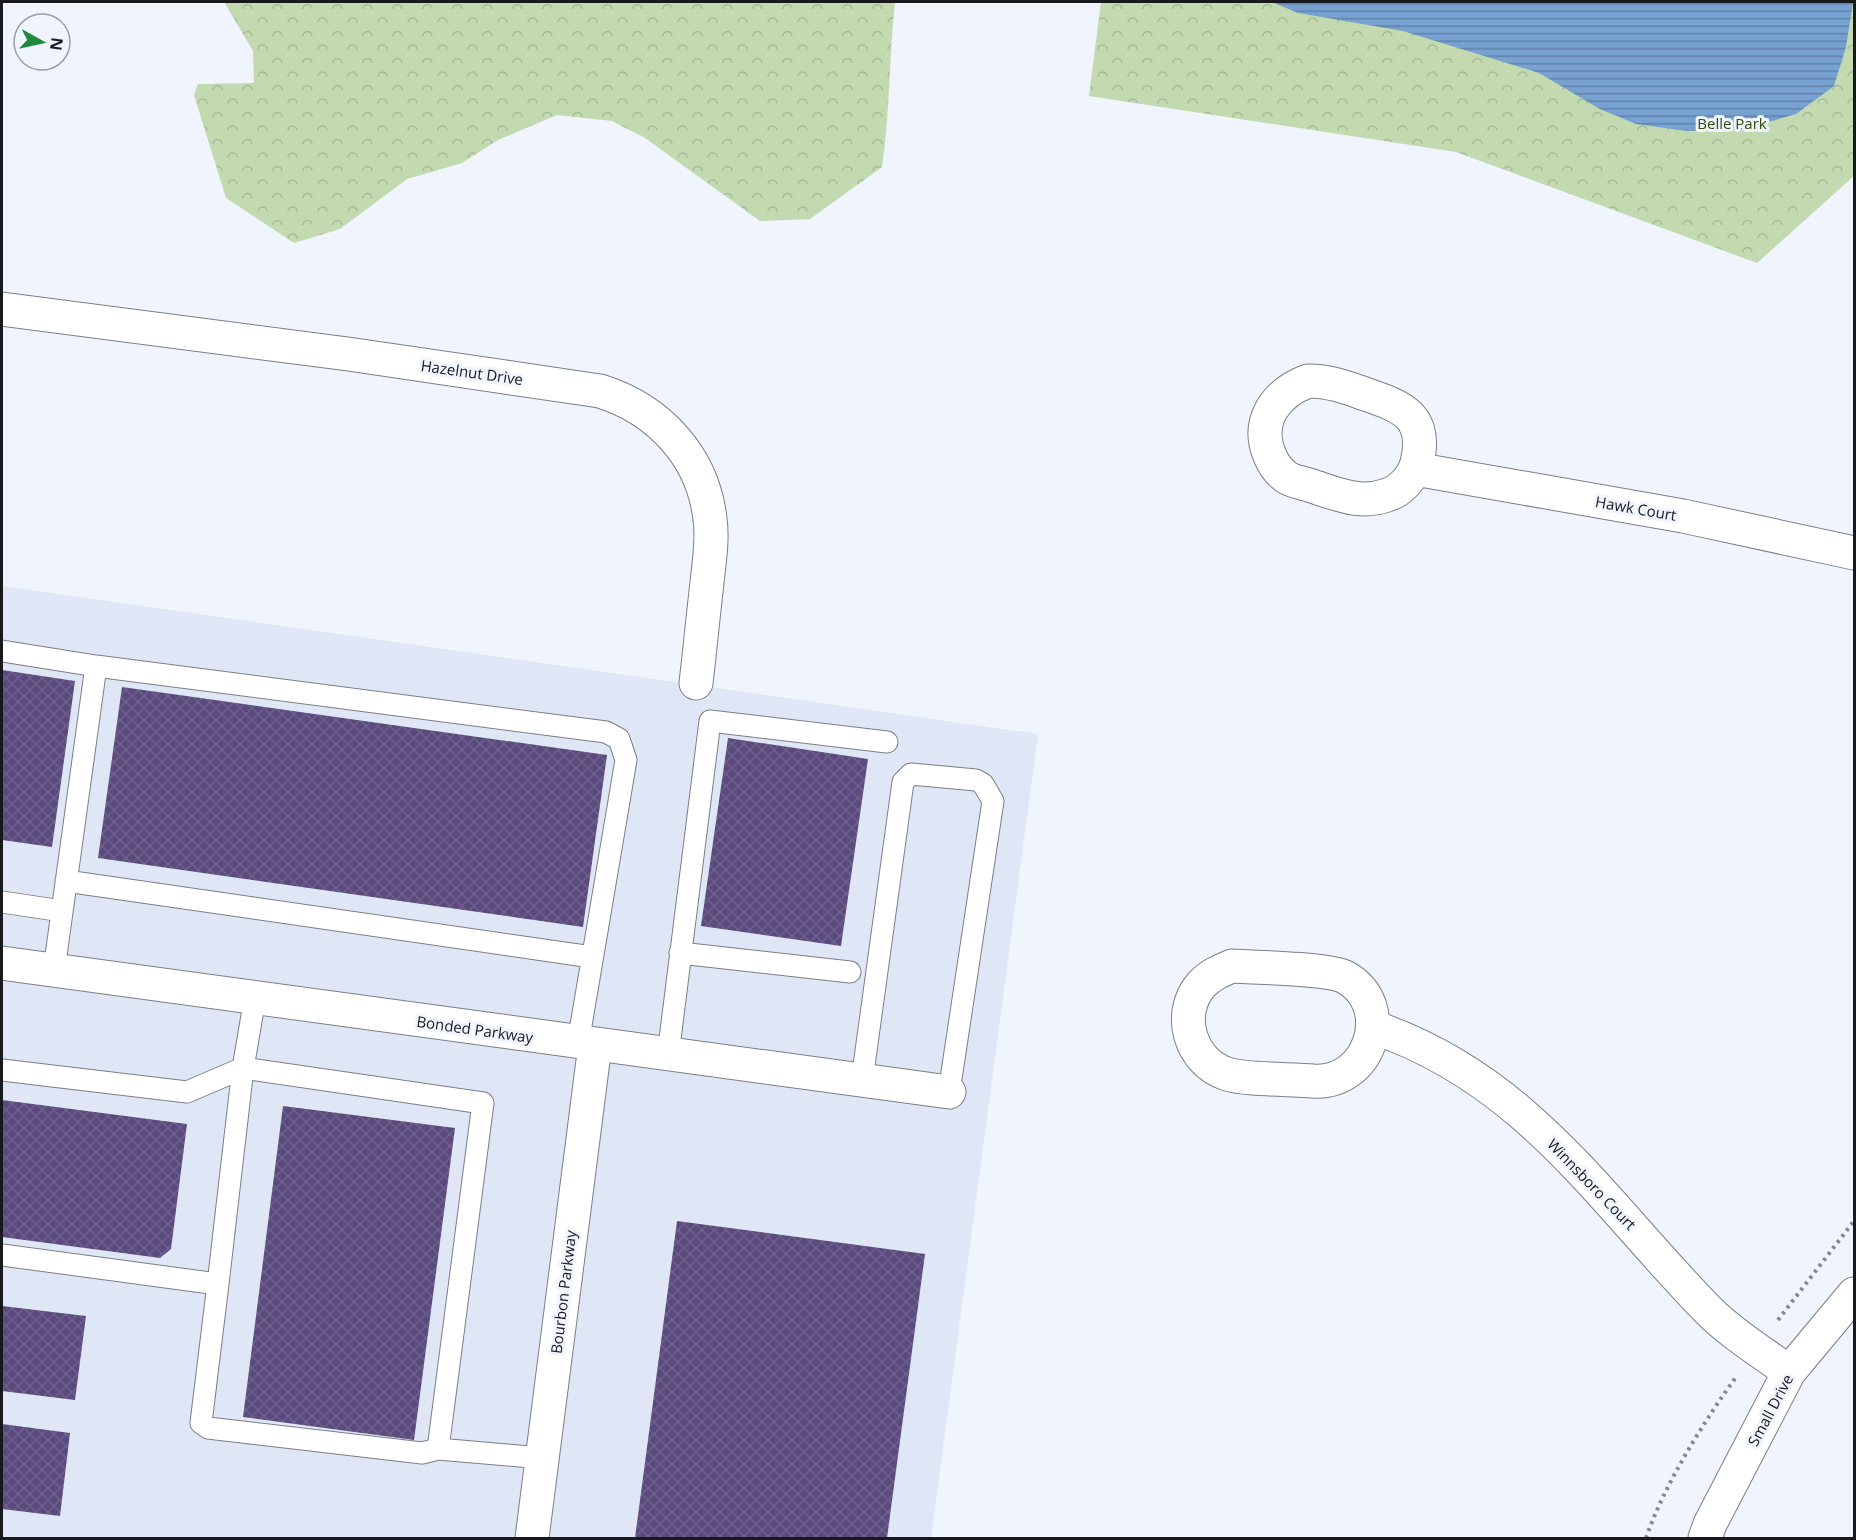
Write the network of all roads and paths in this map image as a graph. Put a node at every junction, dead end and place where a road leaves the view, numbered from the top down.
1 (2, 309) edge
2 (1415, 469) junction
3 (1854, 553) edge
4 (2, 651) edge
5 (96, 666) junction
6 (696, 683) dead end
7 (887, 742) dead end
8 (66, 881) junction
9 (2, 902) edge
10 (62, 911) junction
11 (680, 953) junction
12 (592, 957) junction
13 (2, 963) edge
14 (54, 970) junction
15 (850, 972) dead end
16 (255, 998) junction
17 (1373, 1027) junction
18 (586, 1044) junction
19 (668, 1055) junction
20 (243, 1068) junction
21 (2, 1070) edge
22 (862, 1080) junction
23 (949, 1092) joint
24 (2, 1255) edge
25 (218, 1284) junction
26 (1854, 1294) edge
27 (1789, 1372) junction
28 (438, 1449) junction
29 (542, 1458) junction
30 (532, 1539) edge
31 (1706, 1539) edge

1 - 6 street, Hazelnut Drive
2 - 2 street
2 - 3 street, Hawk Court
4 - 5 lane
5 - 8 lane
5 - 12 lane
7 - 11 lane
8 - 10 lane
8 - 12 lane
9 - 10 lane
10 - 14 lane
11 - 15 lane
11 - 19 lane
12 - 18 lane
13 - 14 street, Bonded Parkway
14 - 16 street, Bonded Parkway
16 - 18 street, Bonded Parkway
16 - 20 lane
17 - 17 street
17 - 27 street, Winnsboro Court
18 - 19 street, Bonded Parkway
18 - 29 street, Bourbon Parkway
19 - 22 street, Bonded Parkway
20 - 21 lane
20 - 25 lane
20 - 28 lane
22 - 23 street, Bonded Parkway
22 - 23 lane
24 - 25 lane
25 - 28 lane
26 - 27 street, Small Drive
27 - 31 street, Small Drive
28 - 29 lane
29 - 30 street, Bourbon Parkway

